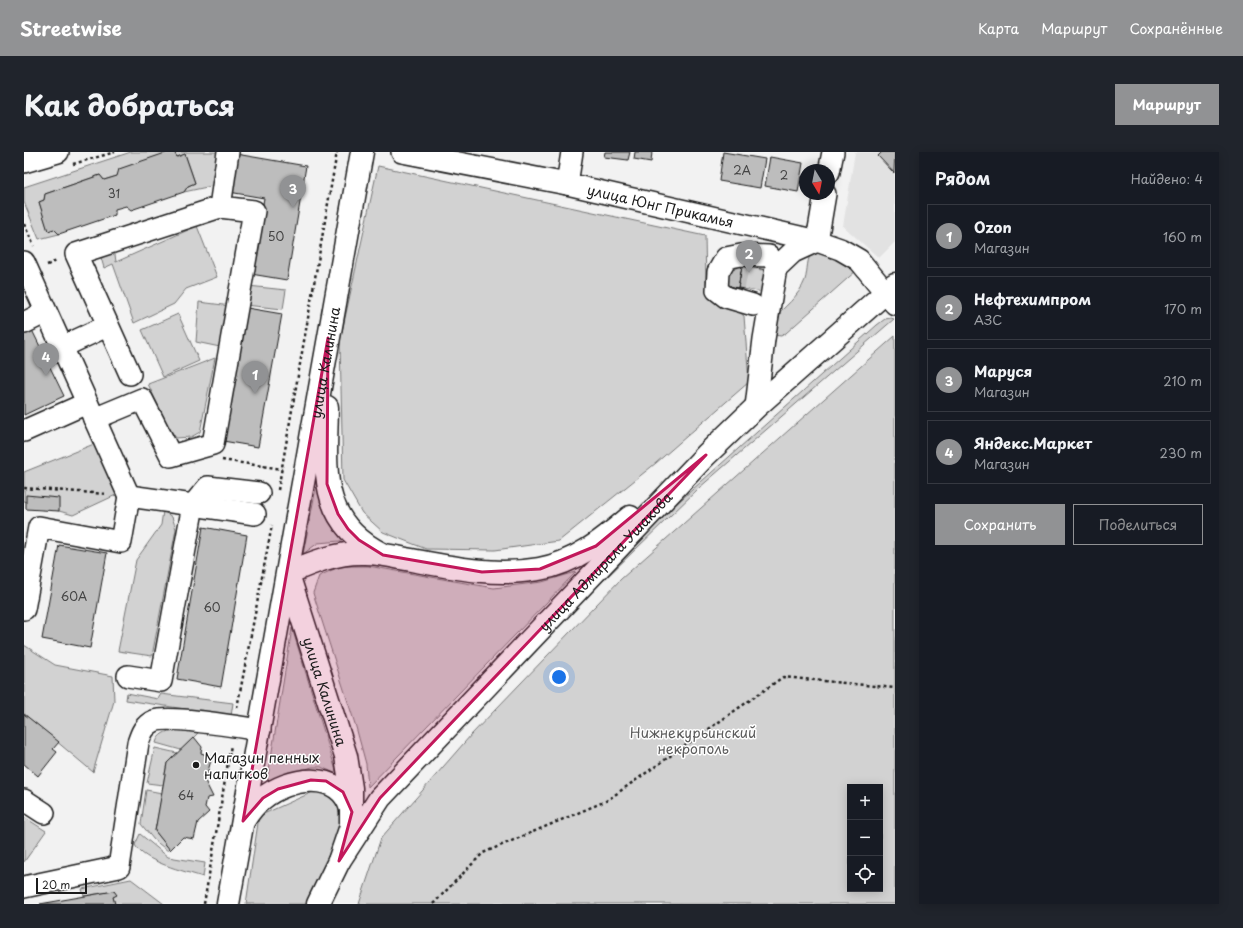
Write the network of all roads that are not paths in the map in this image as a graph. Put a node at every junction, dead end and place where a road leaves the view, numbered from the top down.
1 (58, 152) edge
2 (228, 152) edge
3 (362, 152) edge
4 (402, 152) edge
5 (572, 152) edge
6 (832, 152) edge
7 (24, 162) edge
8 (830, 164) edge
9 (567, 184) junction
10 (824, 200) edge
11 (220, 207) junction
12 (817, 241) junction
13 (793, 252) junction
14 (24, 262) edge
15 (892, 293) edge
16 (46, 312) junction
17 (24, 323) edge
18 (108, 326) junction
19 (328, 338) junction
20 (764, 339) junction
21 (62, 347) junction
22 (130, 374) dead end
23 (756, 407) junction
24 (91, 411) junction
25 (24, 431) edge
26 (706, 455) junction
27 (268, 493) road end
28 (129, 496) junction
29 (193, 506) junction
30 (264, 518) road end
31 (383, 555) junction
32 (288, 574) junction
33 (24, 609) edge
34 (128, 676) dead end
35 (260, 730) junction
36 (24, 800) edge
37 (352, 812) junction
38 (44, 813) dead end
39 (243, 821) junction
40 (339, 861) junction
41 (24, 887) edge
42 (228, 904) edge
43 (318, 904) edge

1 - 7 street
2 - 11 street
3 - 19 main road, улица Калинина
4 - 9 street, улица Юнг Прикамья
5 - 9 street
6 - 8 street
9 - 12 street, улица Юнг Прикамья
10 - 12 street
11 - 18 street
11 - 24 street
12 - 13 street
12 - 15 street, улица Юнг Прикамья
13 - 20 street
13 - 20 street
14 - 16 street
15 - 23 main road, улица Адмирала Ушакова
16 - 17 street
16 - 21 street
18 - 21 street
18 - 22 street
19 - 31 main road
19 - 32 main road, улица Калинина
20 - 23 street
21 - 24 street
23 - 26 main road, улица Адмирала Ушакова
24 - 25 street
24 - 28 street
26 - 31 main road
26 - 40 main road, улица Адмирала Ушакова
27 - 29 street
28 - 29 street
28 - 33 street
29 - 30 street
29 - 34 street
31 - 32 main road
32 - 35 main road, улица Калинина
32 - 37 main road, улица Калинина
35 - 39 main road, улица Калинина
35 - 41 street
36 - 38 street
37 - 39 main road, улица Калинина
37 - 40 main road, улица Калинина
39 - 42 main road, улица Калинина
40 - 43 main road, улица Калинина

